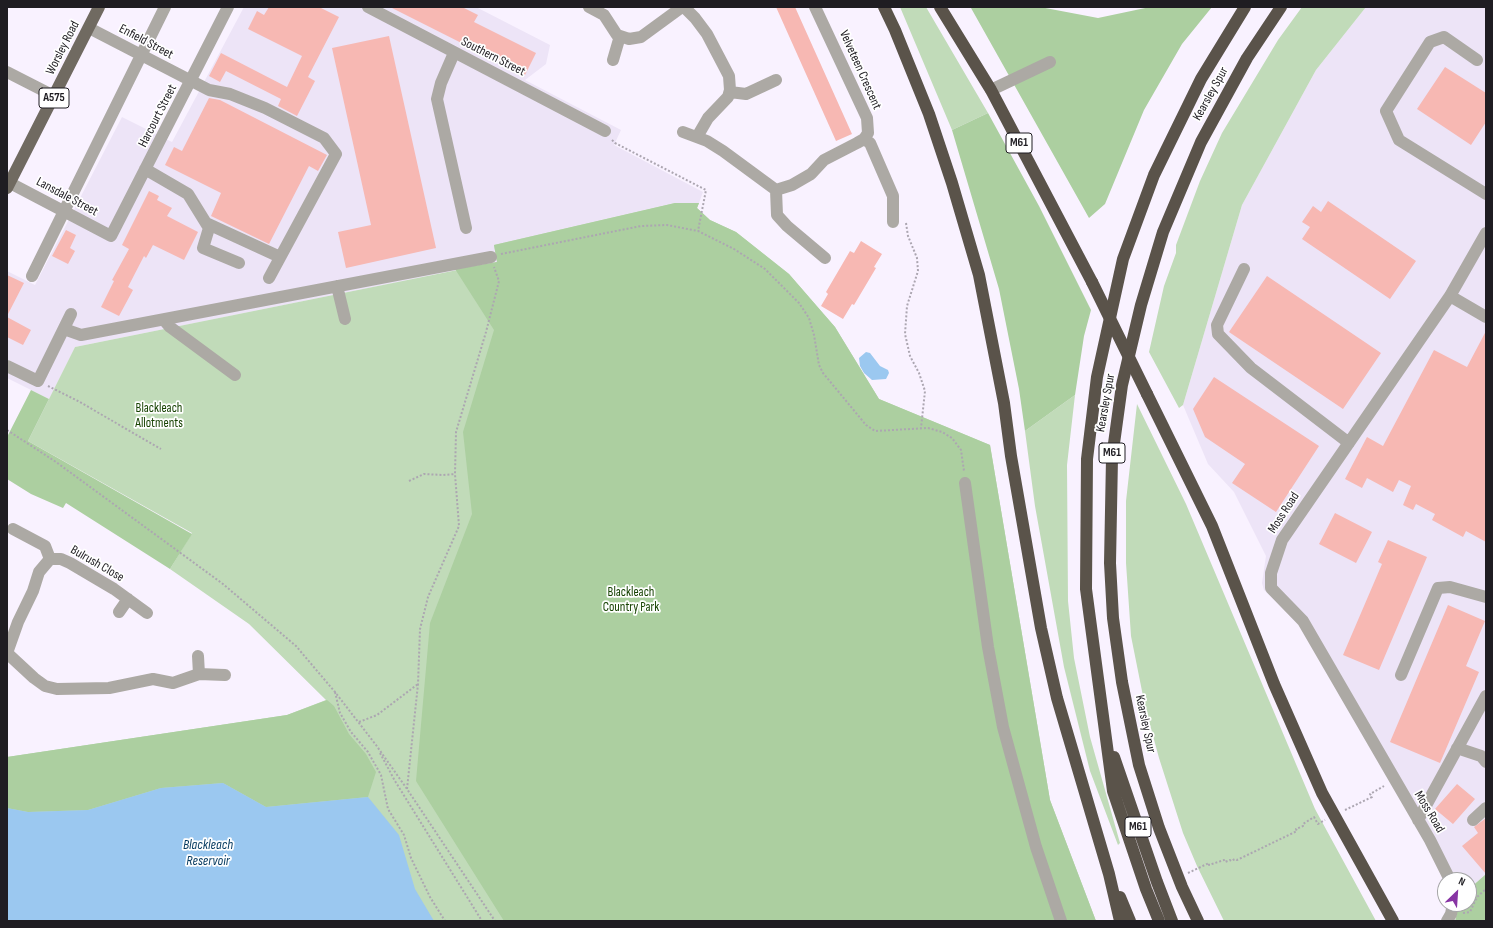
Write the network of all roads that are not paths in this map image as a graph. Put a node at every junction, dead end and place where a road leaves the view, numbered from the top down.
1 (99, 7) edge
2 (165, 7) edge
3 (228, 7) edge
4 (368, 7) edge
5 (589, 7) edge
6 (683, 7) edge
7 (815, 7) edge
8 (884, 7) edge
9 (940, 7) edge
10 (1245, 7) edge
11 (1281, 7) edge
12 (89, 28) junction
13 (620, 36) junction
14 (454, 53) junction
15 (142, 55) junction
16 (613, 60) dead end
17 (1477, 60) dead end
18 (1050, 62) dead end
19 (7, 72) edge
20 (776, 80) dead end
21 (191, 81) junction
22 (991, 90) junction
23 (730, 92) junction
24 (54, 96) junction
25 (605, 131) road end
26 (683, 132) dead end
27 (697, 137) junction
28 (864, 139) junction
29 (146, 169) junction
30 (8, 185) edge
31 (776, 190) junction
32 (1486, 194) edge
33 (64, 211) junction
34 (893, 222) dead end
35 (206, 223) junction
36 (466, 228) dead end
37 (1486, 233) edge
38 (111, 236) joint
39 (280, 257) junction
40 (490, 257) road end
41 (825, 258) dead end
42 (239, 263) dead end
43 (1244, 269) dead end
44 (32, 276) dead end
45 (269, 278) dead end
46 (337, 286) junction
47 (1450, 296) junction
48 (71, 314) dead end
49 (1486, 317) edge
50 (345, 318) dead end
51 (164, 320) junction
52 (64, 329) junction
53 (7, 366) edge
54 (235, 375) dead end
55 (1349, 443) junction
56 (965, 483) road end
57 (13, 529) dead end
58 (50, 559) junction
59 (1486, 596) edge
60 (128, 599) junction
61 (119, 612) dead end
62 (147, 612) dead end
63 (7, 653) edge
64 (198, 656) dead end
65 (199, 674) junction
66 (225, 675) dead end
67 (1401, 675) dead end
68 (1486, 696) edge
69 (1105, 732) junction
70 (1457, 748) junction
71 (1486, 762) edge
72 (1486, 808) edge
73 (1418, 820) junction
74 (1473, 820) dead end
75 (1446, 872) edge
76 (1109, 874) junction
77 (1061, 921) edge
78 (1120, 921) edge
79 (1130, 921) edge
80 (1159, 921) edge
81 (1172, 921) edge
82 (1198, 921) edge
83 (1393, 921) edge

1 - 12 main road, Worsley Road / A575
2 - 15 street
3 - 21 street, Harcourt Street
4 - 14 street, Southern Street
5 - 13 street
6 - 13 street
6 - 23 street
7 - 28 street, Velveteen Crescent
8 - 76 highway
9 - 22 highway, M61
10 - 69 highway, Kearsley Spur / M61
11 - 82 highway, Kearsley Spur / M61
12 - 15 street, Enfield Street
12 - 24 main road, Worsley Road / A575
13 - 16 street
14 - 25 street, Southern Street
14 - 36 street
15 - 21 street, Enfield Street
15 - 33 street
17 - 32 street
18 - 22 street
19 - 24 street
20 - 23 street
21 - 29 street, Harcourt Street
21 - 39 street, Enfield Street
22 - 83 highway, M61, bridge
23 - 27 street
24 - 30 main road, Worsley Road / A575
26 - 27 street
27 - 31 street
28 - 31 street
28 - 34 street
29 - 35 street
29 - 38 street, Harcourt Street
30 - 33 street, Lansdale Street
31 - 41 street
33 - 38 street, Lansdale Street
33 - 44 street
35 - 39 street
35 - 42 street
37 - 47 street, Moss Road
39 - 45 street
40 - 46 street
43 - 55 street
46 - 50 street
46 - 51 street
47 - 49 street
47 - 55 street, Moss Road
48 - 52 street
51 - 52 street
51 - 54 street
52 - 53 street
55 - 73 street, Moss Road
56 - 77 street
57 - 58 street, Bulrush Close
58 - 60 street, Bulrush Close
58 - 63 street, Bulrush Close
59 - 67 street
60 - 61 street, Bulrush Close
60 - 62 street, Bulrush Close
63 - 65 street
64 - 65 street
65 - 66 street
68 - 70 street
69 - 80 highway, M61
69 - 81 highway, M61
70 - 71 street
70 - 73 street
72 - 74 street
73 - 75 street, Moss Road
76 - 78 highway
76 - 79 highway

